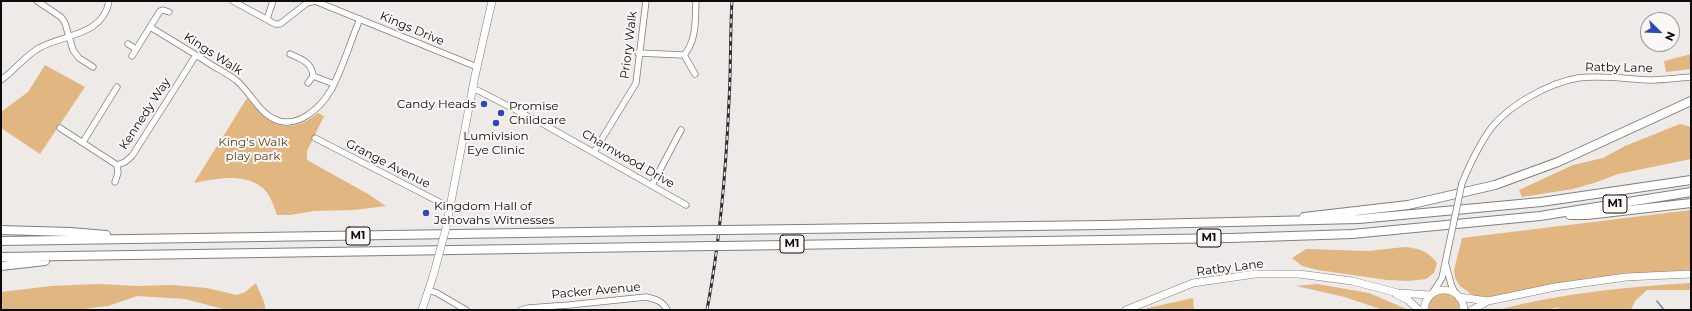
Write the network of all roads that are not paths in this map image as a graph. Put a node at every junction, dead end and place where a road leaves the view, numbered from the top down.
1 (36, 1) edge
2 (110, 1) edge
3 (233, 1) edge
4 (273, 1) edge
5 (492, 1) edge
6 (646, 1) edge
7 (696, 1) edge
8 (169, 12) dead end
9 (267, 19) junction
10 (360, 19) junction
11 (150, 27) junction
12 (69, 37) junction
13 (128, 44) dead end
14 (136, 49) junction
15 (638, 53) junction
16 (290, 54) dead end
17 (196, 55) junction
18 (684, 55) junction
19 (132, 56) dead end
20 (93, 67) dead end
21 (477, 67) junction
22 (695, 74) dead end
23 (313, 76) junction
24 (1691, 77) edge
25 (1, 80) edge
26 (308, 83) dead end
27 (334, 84) junction
28 (117, 87) dead end
29 (472, 89) junction
30 (1691, 102) edge
31 (1691, 106) edge
32 (1673, 110) junction
33 (60, 128) dead end
34 (682, 130) dead end
35 (315, 138) dead end
36 (83, 142) junction
37 (594, 152) junction
38 (117, 165) junction
39 (1691, 180) edge
40 (115, 182) dead end
41 (652, 185) junction
42 (1691, 192) edge
43 (1691, 203) edge
44 (686, 205) dead end
45 (450, 210) junction
46 (1540, 216) junction
47 (1278, 221) junction
48 (1, 230) edge
49 (154, 239) junction
50 (1, 241) edge
51 (83, 256) junction
52 (1, 257) edge
53 (1446, 265) junction
54 (1, 266) edge
55 (1691, 274) edge
56 (428, 290) junction
57 (1389, 291) junction
58 (1431, 294) junction
59 (1457, 295) junction
60 (1488, 301) junction
61 (422, 310) edge
62 (466, 310) edge
63 (522, 310) edge
64 (667, 310) edge
65 (1126, 310) edge
66 (1419, 310) edge
67 (1424, 310) edge
68 (1464, 310) edge
69 (1472, 310) edge

1 - 12 street
2 - 12 street
3 - 9 street, Kings Drive
4 - 9 street
5 - 21 main road
6 - 15 street, Priory Walk
7 - 18 street
8 - 11 street
9 - 10 street, Kings Drive
10 - 21 street, Kings Drive
10 - 27 street, Kings Walk
11 - 14 street
11 - 17 street, Kings Walk
12 - 20 street
12 - 25 street
13 - 14 street
14 - 19 street
15 - 18 street
15 - 37 street, Priory Walk
16 - 23 street
17 - 27 street, Kings Walk
17 - 38 street, Kennedy Way
18 - 22 street
21 - 29 main road
23 - 26 street
23 - 27 street
24 - 53 street, Ratby Lane, bridge
28 - 36 street
29 - 37 street, Charnwood Drive
29 - 45 main road
30 - 32 highway, M1
31 - 32 highway, M1
32 - 47 highway, M1
33 - 36 street
34 - 41 street
35 - 45 street, Grange Avenue
36 - 38 street
37 - 41 street, Charnwood Drive
38 - 40 street, Kennedy Way
39 - 47 highway, M1
41 - 44 street, Charnwood Drive
42 - 46 highway, M1
43 - 46 highway, M1
45 - 56 main road, bridge
46 - 51 highway, M1, bridge
47 - 49 highway, M1, bridge
48 - 49 highway
49 - 50 highway, M1
51 - 52 highway, M1
51 - 54 highway
53 - 58 street, Ratby Lane
53 - 59 street, Ratby Lane
55 - 60 main road
56 - 61 main road
56 - 62 street
57 - 58 main road, Ratby Lane
57 - 65 main road, Ratby Lane
57 - 66 main road, Ratby Lane
58 - 59 main road
58 - 67 main road
59 - 60 main road
59 - 68 main road
60 - 69 main road
63 - 64 street, Packer Avenue

